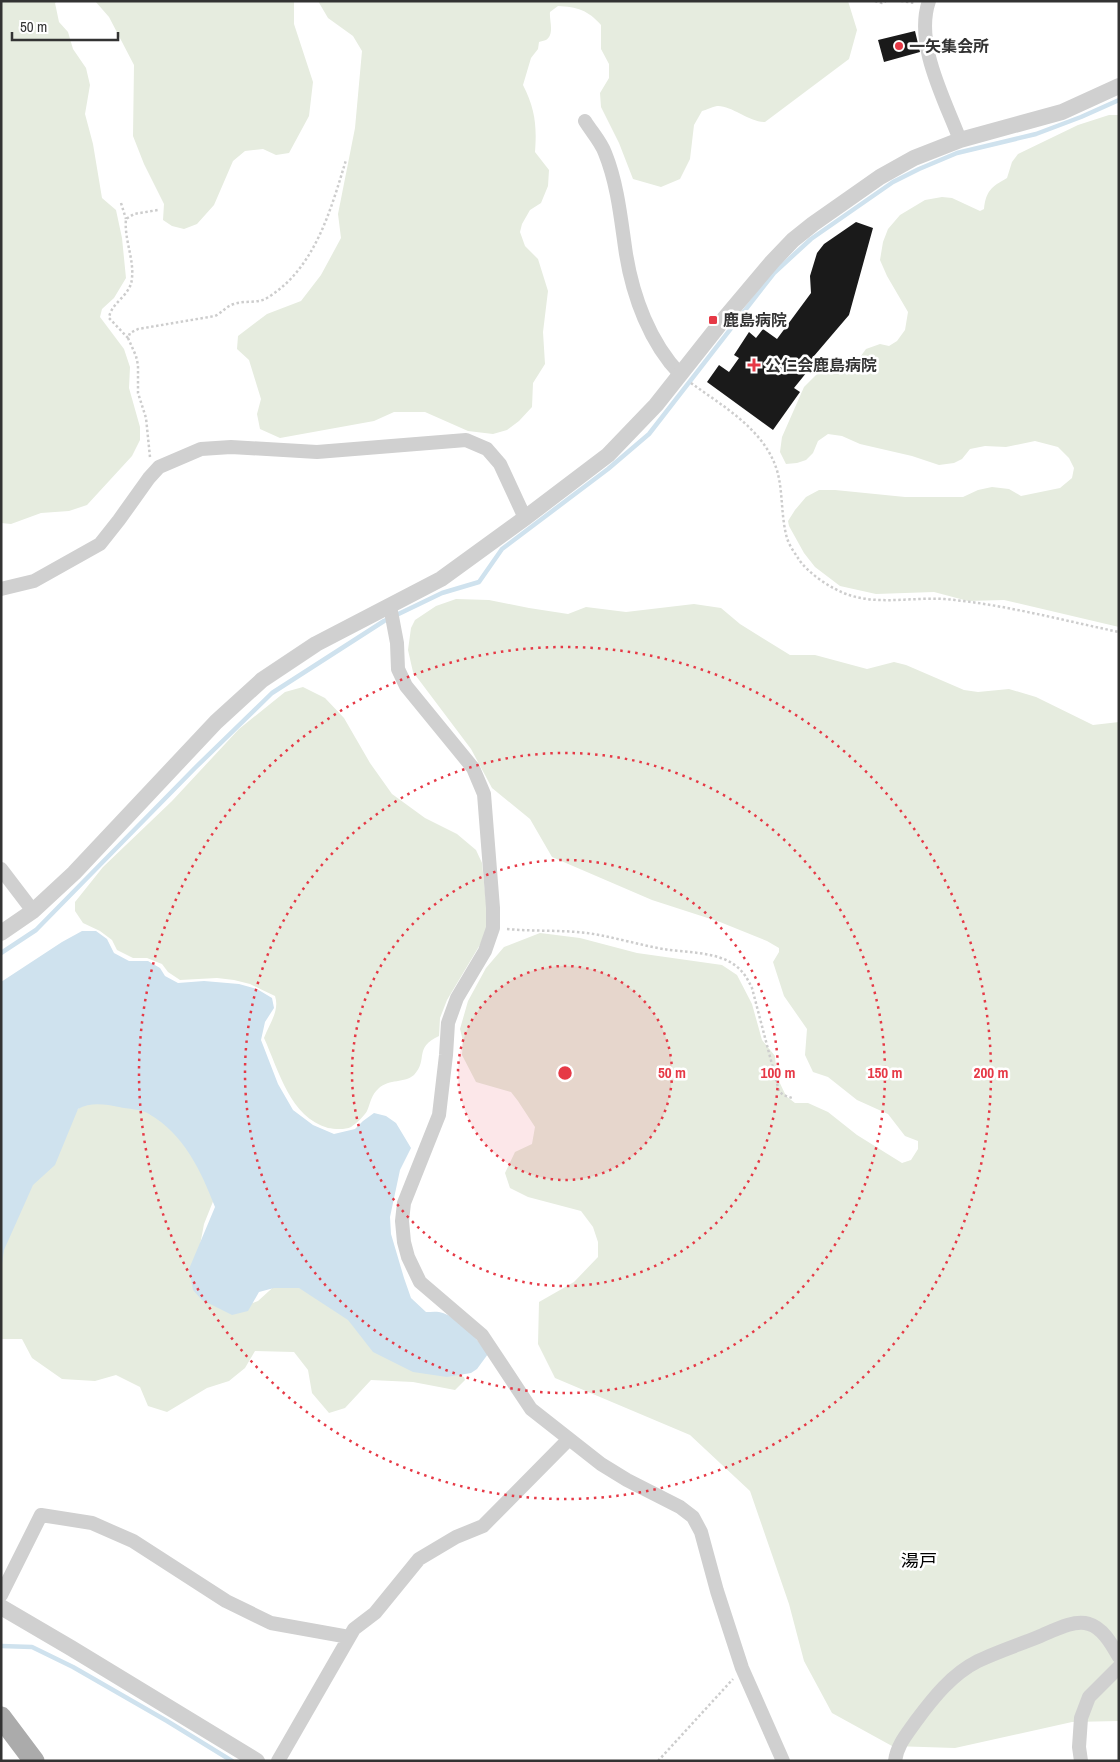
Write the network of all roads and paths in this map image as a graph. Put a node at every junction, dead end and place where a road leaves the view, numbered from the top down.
1 (875, 1) edge
2 (886, 1) edge
3 (929, 1) edge
4 (1119, 86) edge
5 (585, 121) dead end
6 (960, 140) junction
7 (346, 160) dead end
8 (121, 203) dead end
9 (158, 210) dead end
10 (126, 219) junction
11 (128, 338) junction
12 (687, 379) junction
13 (152, 474) junction
14 (525, 518) junction
15 (1, 589) edge
16 (392, 614) junction
17 (1119, 632) edge
18 (1, 869) edge
19 (33, 911) junction
20 (493, 928) junction
21 (1, 933) edge
22 (792, 1098) dead end
23 (569, 1439) junction
24 (1, 1595) edge
25 (1, 1607) edge
26 (349, 1637) junction
27 (1119, 1656) edge
28 (1119, 1667) edge
29 (742, 1668) junction
30 (1, 1717) edge
31 (34, 1761) edge
32 (257, 1761) edge
33 (278, 1761) edge
34 (658, 1761) edge
35 (783, 1761) edge
36 (895, 1761) edge
37 (1081, 1761) edge

1 - 2 path
3 - 6 street
4 - 6 street
5 - 12 street
6 - 12 street
7 - 11 path
8 - 10 path
9 - 10 path
10 - 11 path
11 - 13 path
12 - 14 street
12 - 17 path
13 - 14 street
13 - 15 street
14 - 16 street
16 - 19 street
16 - 20 street
18 - 19 street
19 - 21 street
20 - 22 path
20 - 23 street
23 - 26 street
23 - 29 street
24 - 26 street
25 - 32 street
26 - 33 street
27 - 36 street
28 - 37 street
29 - 34 path
29 - 35 street
30 - 31 main road

